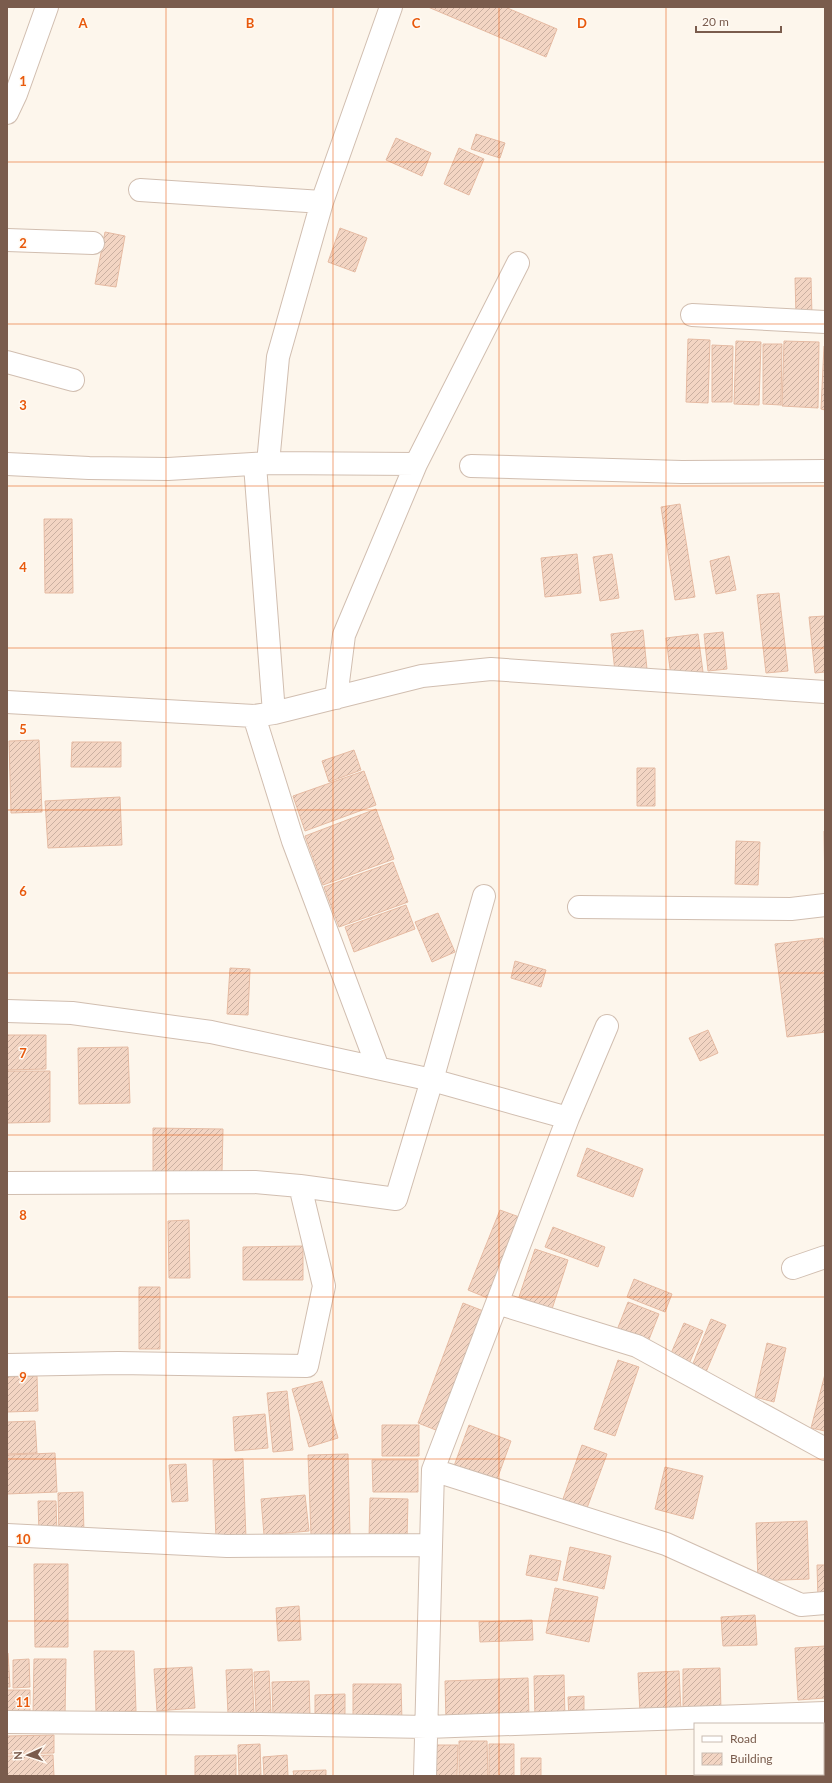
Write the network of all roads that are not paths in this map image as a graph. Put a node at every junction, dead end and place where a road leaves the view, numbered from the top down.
1 (47, 7) edge
2 (391, 7) edge
3 (7, 114) edge
4 (140, 190) dead end
5 (322, 202) junction
6 (7, 240) edge
7 (93, 243) dead end
8 (518, 263) dead end
9 (692, 315) dead end
10 (825, 322) edge
11 (7, 362) edge
12 (73, 380) dead end
13 (7, 464) edge
14 (262, 464) junction
15 (416, 464) junction
16 (471, 466) dead end
17 (825, 471) edge
18 (825, 692) edge
19 (336, 698) junction
20 (7, 702) edge
21 (264, 715) junction
22 (484, 896) dead end
23 (825, 905) edge
24 (579, 907) dead end
25 (7, 1011) edge
26 (606, 1026) dead end
27 (378, 1068) junction
28 (432, 1080) junction
29 (568, 1118) junction
30 (7, 1183) edge
31 (300, 1186) junction
32 (825, 1257) edge
33 (793, 1268) dead end
34 (497, 1303) junction
35 (7, 1365) edge
36 (825, 1449) edge
37 (433, 1470) junction
38 (7, 1535) edge
39 (431, 1545) junction
40 (825, 1604) edge
41 (825, 1713) edge
42 (7, 1722) edge
43 (426, 1727) junction
44 (425, 1776) edge

1 - 3 street
2 - 5 street
4 - 5 street
5 - 14 street
6 - 7 street
8 - 15 street
9 - 10 street
11 - 12 street
13 - 14 street
14 - 15 street
14 - 21 street
15 - 19 street
16 - 17 street
18 - 19 street
19 - 21 street
20 - 21 street
21 - 27 street
22 - 28 street
23 - 24 street
25 - 27 street
26 - 29 street
27 - 28 street
28 - 29 street
28 - 31 street
29 - 34 street
30 - 31 street
31 - 35 street
32 - 33 street
34 - 36 street
34 - 37 street
37 - 39 street
37 - 40 street
38 - 39 street
39 - 43 street
41 - 43 street
42 - 43 street
43 - 44 street

